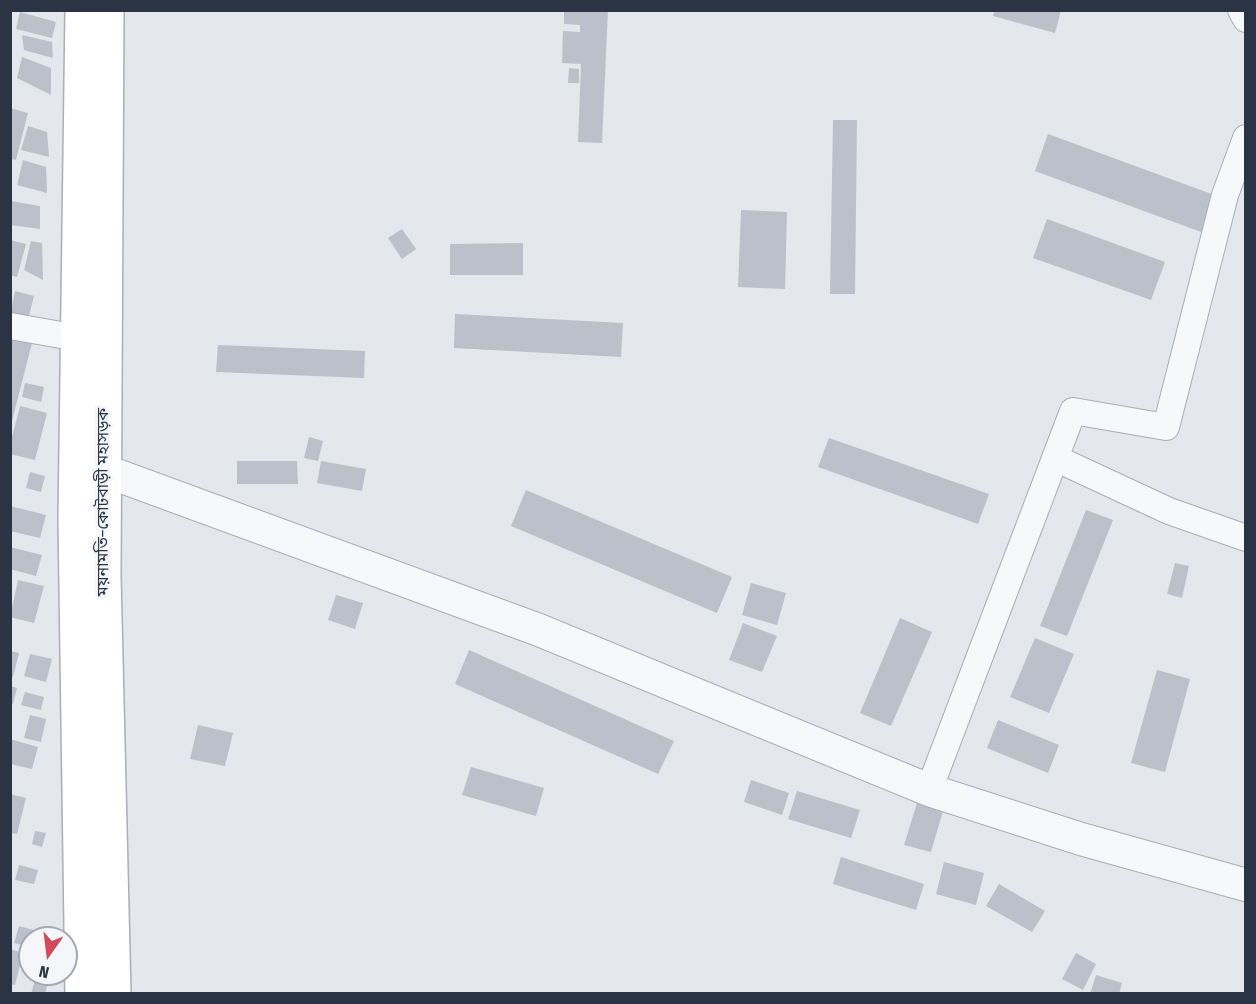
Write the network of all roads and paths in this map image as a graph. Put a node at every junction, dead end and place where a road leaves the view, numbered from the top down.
1 (82, 10) edge
2 (107, 10) edge
3 (1241, 10) edge
4 (1245, 19) edge
5 (1245, 138) edge
6 (10, 326) edge
7 (78, 339) junction
8 (1055, 458) junction
9 (89, 469) junction
10 (1245, 538) edge
11 (929, 790) junction
12 (1245, 885) edge
13 (82, 993) edge
14 (114, 993) edge

1 - 7 main road, ময়নামতি–কোটবাড়ী মহাসড়ক
2 - 9 main road, ময়নামতি–কোটবাড়ী মহাসড়ক
3 - 4 street
5 - 8 street
6 - 7 street
7 - 9 main road, ময়নামতি–কোটবাড়ী মহাসড়ক
8 - 10 street
8 - 11 street
9 - 11 street
9 - 13 main road, ময়নামতি–কোটবাড়ী মহাসড়ক
9 - 14 main road, ময়নামতি–কোটবাড়ী মহাসড়ক
11 - 12 street

